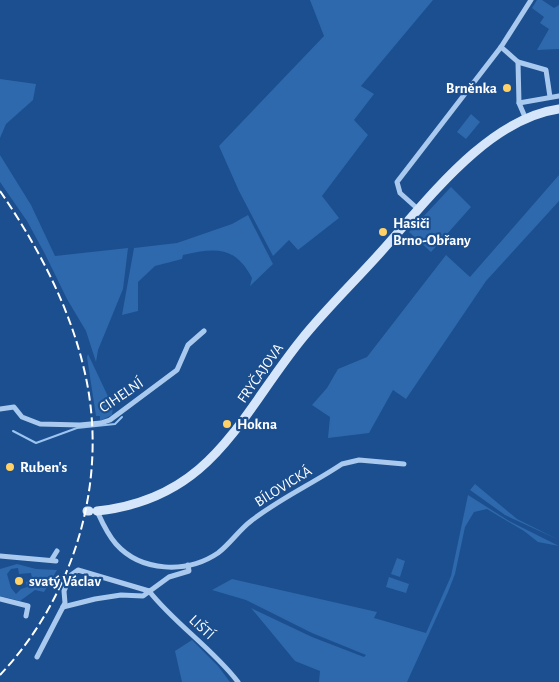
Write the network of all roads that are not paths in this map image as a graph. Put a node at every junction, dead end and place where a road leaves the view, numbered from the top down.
1 (531, 0) edge
2 (501, 47) junction
3 (518, 62) junction
4 (559, 96) edge
5 (550, 97) junction
6 (518, 103) junction
7 (559, 109) edge
8 (525, 118) junction
9 (418, 210) junction
10 (204, 330) dead end
11 (0, 409) edge
12 (404, 464) dead end
13 (91, 511) joint
14 (57, 551) dead end
15 (0, 556) edge
16 (188, 565) junction
17 (149, 591) junction
18 (0, 599) edge
19 (63, 607) junction
20 (26, 616) dead end
21 (37, 657) dead end
22 (238, 682) edge

1 - 2 street
2 - 3 street
2 - 9 street
3 - 5 street
3 - 6 street
4 - 5 street
5 - 6 street
6 - 8 street
7 - 8 main road, FRYČAJOVA
8 - 9 main road, FRYČAJOVA
9 - 13 main road, FRYČAJOVA
10 - 11 street, CIHELNÍ
12 - 16 street, BÍLOVICKÁ
13 - 16 street, BÍLOVICKÁ
14 - 15 street
16 - 17 street, BÍLOVICKÁ
17 - 19 street
17 - 19 street
17 - 22 street, LIŠTÍ
18 - 20 street
19 - 21 street

